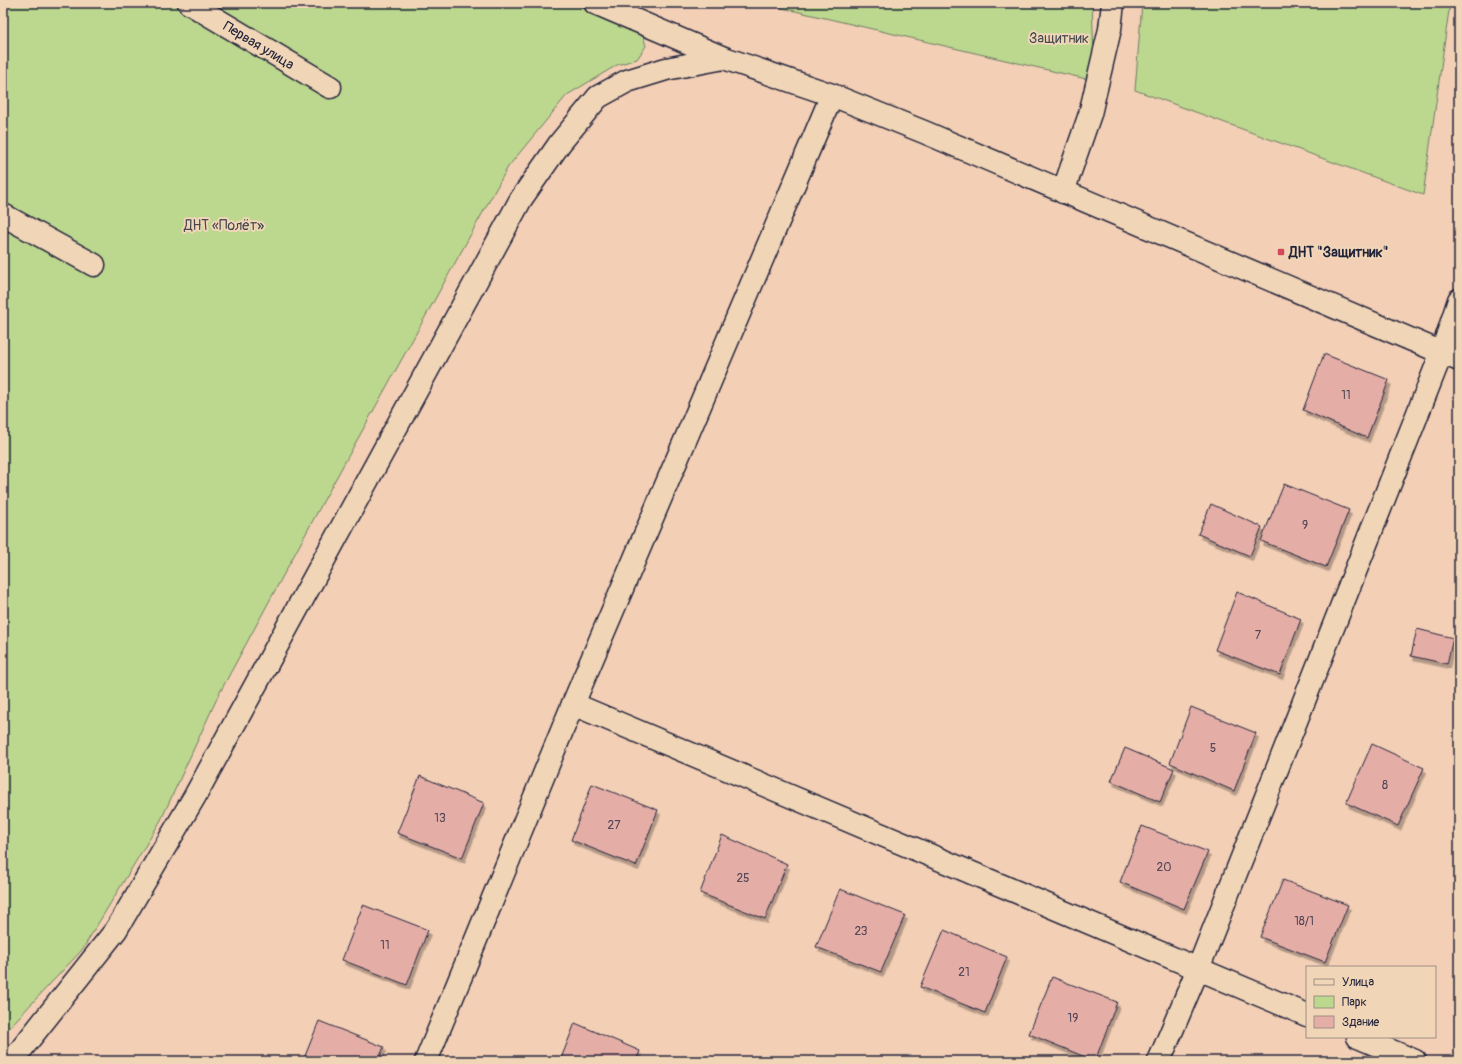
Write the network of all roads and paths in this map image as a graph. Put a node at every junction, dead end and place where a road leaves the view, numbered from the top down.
1 (189, 3) edge
2 (595, 3) edge
3 (1113, 3) edge
4 (724, 58) junction
5 (330, 87) dead end
6 (832, 95) junction
7 (1063, 192) junction
8 (3, 215) edge
9 (94, 265) dead end
10 (1459, 300) edge
11 (1450, 356) edge
12 (574, 704) junction
13 (1198, 969) junction
14 (1306, 1016) edge
15 (1360, 1038) edge
16 (12, 1061) edge
17 (426, 1061) edge
18 (1159, 1061) edge
19 (1415, 1061) edge

1 - 5 street, Первая улица
2 - 4 street
3 - 7 street
4 - 6 street
4 - 16 street
6 - 7 street
6 - 12 street
7 - 11 street
8 - 9 street
10 - 11 street
11 - 13 street
12 - 13 street
12 - 17 street
13 - 14 street
13 - 18 street
15 - 19 street

